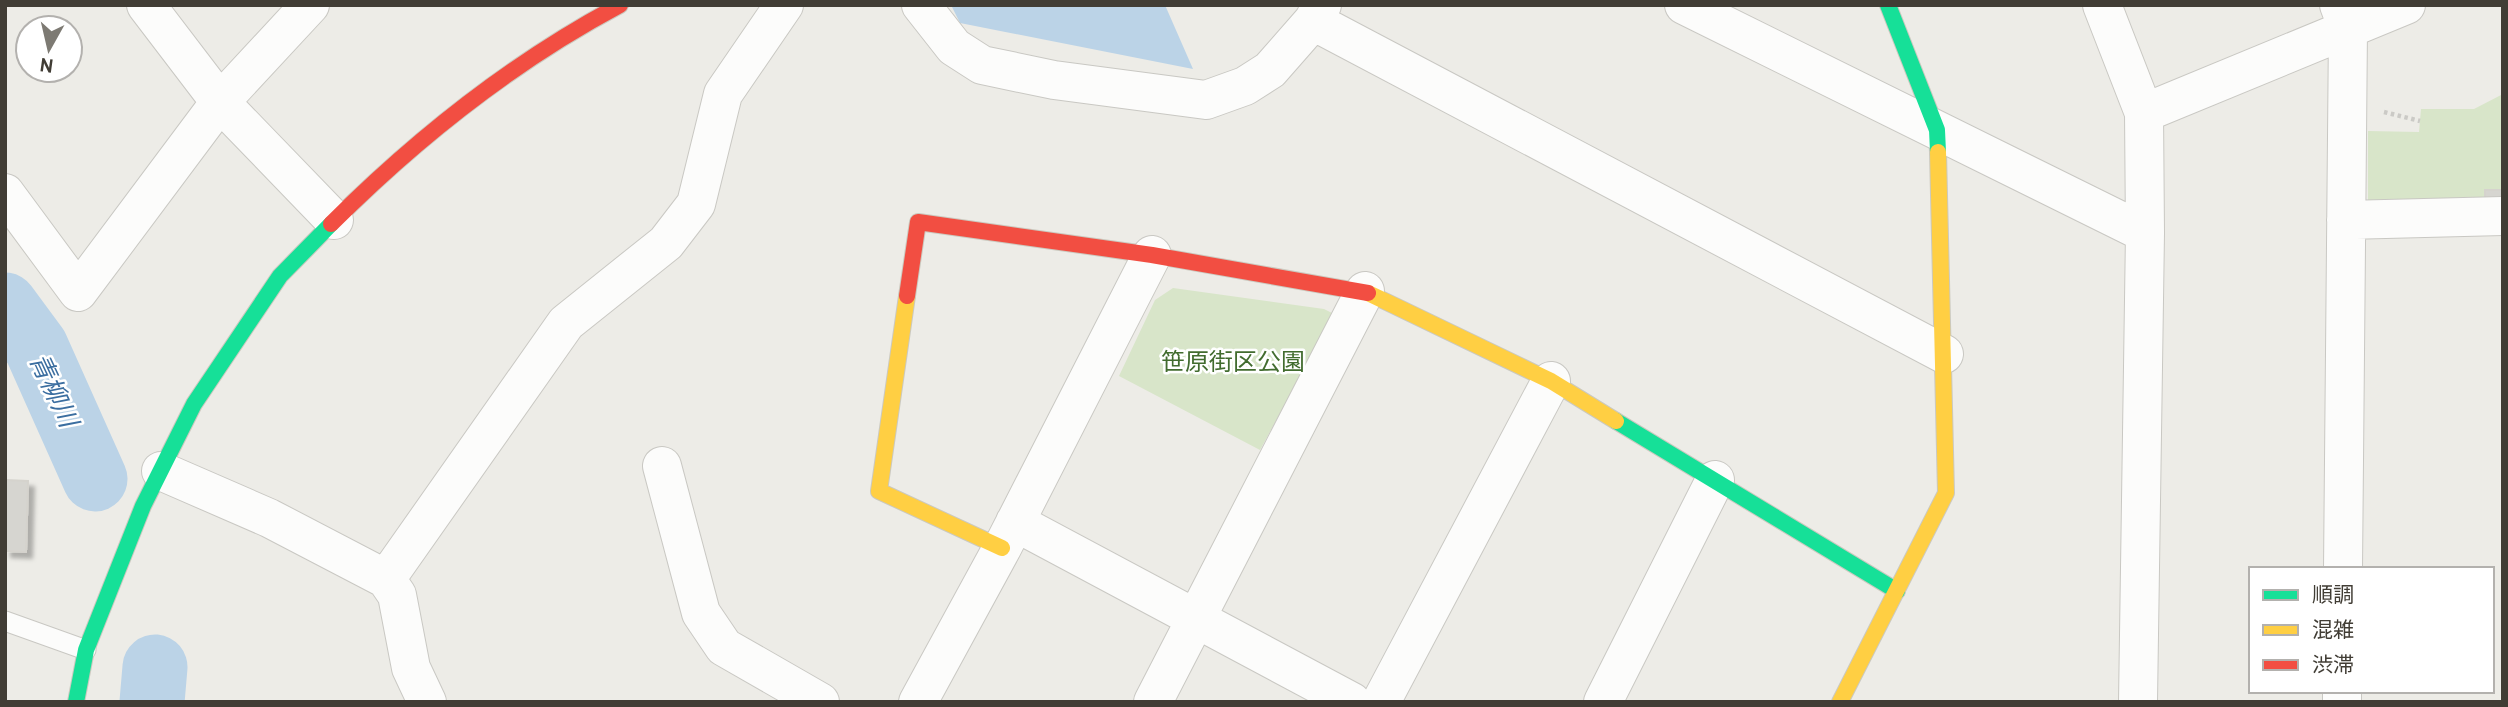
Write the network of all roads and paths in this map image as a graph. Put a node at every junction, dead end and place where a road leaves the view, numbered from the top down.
1 (145, 5) edge
2 (310, 5) edge
3 (620, 5) edge
4 (784, 5) edge
5 (921, 5) edge
6 (1684, 5) edge
7 (1888, 5) edge
8 (2102, 5) edge
9 (2406, 5) edge
10 (1317, 13) edge
11 (2343, 17) edge
12 (220, 102) junction
13 (2373, 109) dead end
14 (2144, 113) junction
15 (2420, 121) dead end
16 (1937, 130) junction
17 (5, 194) edge
18 (2503, 216) edge
19 (334, 220) junction
20 (2346, 220) junction
21 (2146, 233) junction
22 (1152, 255) junction
23 (1365, 291) junction
24 (1944, 354) junction
25 (1551, 381) junction
26 (662, 466) dead end
27 (161, 471) junction
28 (1715, 480) junction
29 (1009, 535) junction
30 (2343, 567) edge
31 (386, 579) junction
32 (1897, 591) junction
33 (1195, 618) junction
34 (5, 621) edge
35 (86, 650) junction
36 (76, 702) edge
37 (427, 702) edge
38 (820, 702) edge
39 (918, 702) edge
40 (1153, 702) edge
41 (1352, 702) edge
42 (1381, 702) edge
43 (1603, 702) edge
44 (1840, 702) edge
45 (2138, 702) edge

1 - 12 street
2 - 12 street
3 - 19 street
4 - 31 street
5 - 10 street
6 - 16 street
7 - 16 street
8 - 14 street
9 - 11 street
10 - 24 street
11 - 14 street
11 - 20 street
12 - 17 street
12 - 19 street
13 - 15 path
14 - 21 street
16 - 21 street
16 - 24 street
18 - 20 street
19 - 27 street
20 - 30 street
21 - 45 street
22 - 23 street
22 - 29 street
22 - 29 street
23 - 25 street
23 - 33 street
24 - 32 street
25 - 28 street
25 - 42 street
26 - 38 street
27 - 31 street
27 - 35 street
28 - 32 street
28 - 43 street
29 - 33 street
29 - 39 street
31 - 37 street
32 - 44 street
33 - 40 street
33 - 41 street
34 - 35 lane
35 - 36 street

